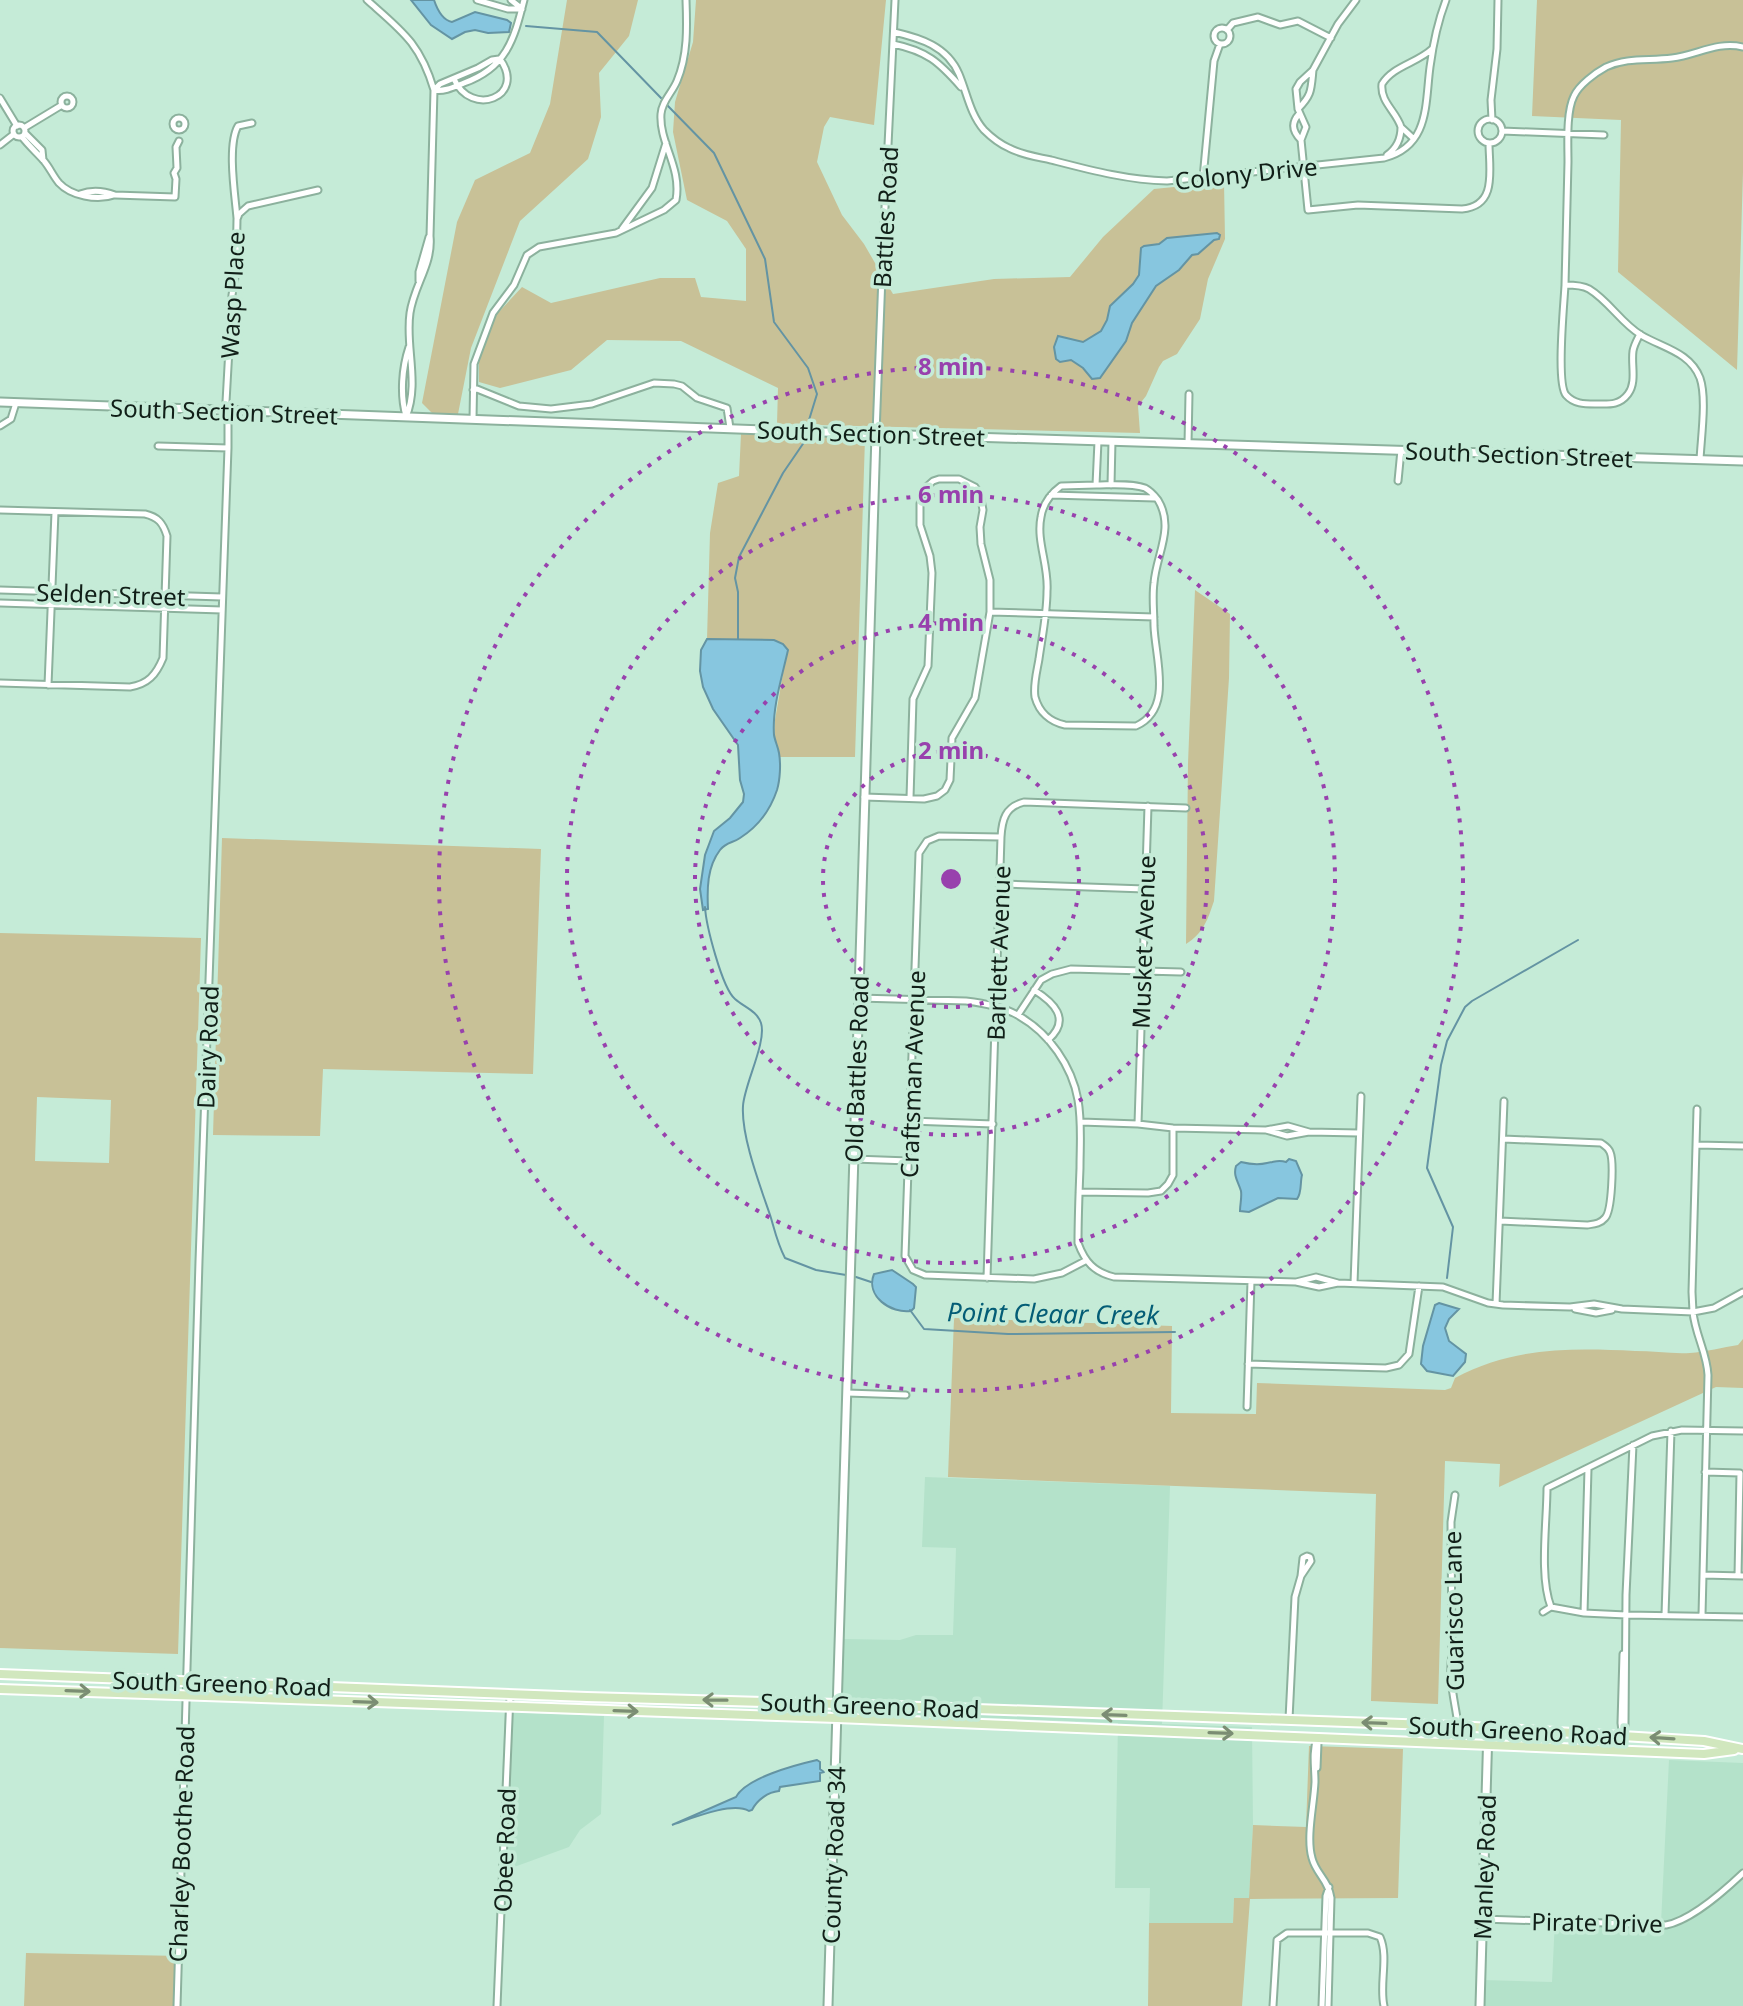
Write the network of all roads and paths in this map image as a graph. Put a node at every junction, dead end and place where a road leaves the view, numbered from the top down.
1 (367, 0) edge
2 (477, 0) edge
3 (511, 0) edge
4 (522, 0) edge
5 (686, 0) edge
6 (895, 0) edge
7 (1356, 0) edge
8 (1446, 0) edge
9 (1498, 0) edge
10 (522, 9) junction
11 (1227, 30) junction
12 (894, 32) junction
13 (1331, 38) junction
14 (893, 44) junction
15 (1220, 44) junction
16 (1743, 47) edge
17 (1433, 48) junction
18 (500, 59) junction
19 (1313, 70) junction
20 (456, 82) junction
21 (962, 88) junction
22 (434, 90) junction
23 (0, 98) edge
24 (62, 105) dead end
25 (1299, 112) junction
26 (1492, 120) junction
27 (252, 123) dead end
28 (17, 126) junction
29 (1401, 127) junction
30 (179, 130) dead end
31 (1502, 131) junction
32 (24, 133) junction
33 (14, 134) junction
34 (1568, 134) junction
35 (1604, 135) dead end
36 (1414, 139) junction
37 (1301, 140) junction
38 (667, 142) junction
39 (1489, 143) junction
40 (0, 145) edge
41 (1384, 158) junction
42 (1304, 168) junction
43 (1203, 178) junction
44 (318, 190) dead end
45 (237, 219) junction
46 (621, 231) junction
47 (1565, 285) junction
48 (1640, 334) junction
49 (473, 390) junction
50 (1189, 394) dead end
51 (0, 402) edge
52 (16, 403) junction
53 (227, 411) junction
54 (406, 417) junction
55 (473, 420) junction
56 (0, 426) edge
57 (730, 429) junction
58 (876, 434) junction
59 (1098, 441) junction
60 (1112, 441) junction
61 (1188, 444) junction
62 (158, 446) dead end
63 (228, 448) junction
64 (1401, 450) junction
65 (1700, 460) junction
66 (1743, 461) edge
67 (1398, 481) dead end
68 (1096, 485) junction
69 (1109, 485) junction
70 (1051, 495) junction
71 (1106, 496) junction
72 (1156, 498) junction
73 (0, 510) edge
74 (55, 512) junction
75 (0, 590) edge
76 (52, 592) junction
77 (165, 595) junction
78 (222, 597) junction
79 (0, 603) edge
80 (52, 605) junction
81 (165, 609) junction
82 (222, 610) junction
83 (990, 612) junction
84 (1045, 614) junction
85 (1154, 617) junction
86 (0, 683) edge
87 (48, 685) junction
88 (864, 797) junction
89 (910, 798) junction
90 (1148, 806) junction
91 (1186, 808) dead end
92 (1001, 837) junction
93 (1001, 884) junction
94 (1145, 889) junction
95 (1143, 972) junction
96 (1181, 972) dead end
97 (1034, 990) junction
98 (858, 998) junction
99 (914, 999) junction
100 (996, 1008) junction
101 (1018, 1015) junction
102 (1048, 1040) junction
103 (1361, 1096) dead end
104 (1504, 1101) dead end
105 (1697, 1109) dead end
106 (910, 1121) junction
107 (1081, 1122) junction
108 (993, 1124) junction
109 (1138, 1124) junction
110 (1173, 1128) junction
111 (1359, 1133) junction
112 (1503, 1139) junction
113 (1696, 1145) junction
114 (1743, 1146) edge
115 (854, 1159) junction
116 (909, 1161) junction
117 (1079, 1192) junction
118 (1500, 1221) junction
119 (1085, 1260) junction
120 (987, 1278) junction
121 (1251, 1281) junction
122 (1296, 1282) junction
123 (1338, 1283) junction
124 (1354, 1283) junction
125 (1419, 1286) junction
126 (1743, 1292) edge
127 (1496, 1304) junction
128 (1693, 1312) junction
129 (1248, 1364) junction
130 (846, 1393) junction
131 (906, 1395) dead end
132 (1247, 1407) dead end
133 (1706, 1430) junction
134 (1671, 1431) junction
135 (1743, 1431) edge
136 (1633, 1444) junction
137 (1588, 1469) junction
138 (1705, 1472) junction
139 (1741, 1473) edge
140 (1455, 1495) dead end
141 (1703, 1575) junction
142 (1301, 1576) dead end
143 (1740, 1576) edge
144 (1551, 1607) junction
145 (1543, 1612) dead end
146 (1584, 1613) junction
147 (1626, 1615) junction
148 (1665, 1615) junction
149 (1702, 1615) junction
150 (1743, 1617) edge
151 (0, 1674) edge
152 (186, 1683) junction
153 (0, 1689) edge
154 (510, 1694) junction
155 (186, 1695) junction
156 (838, 1704) junction
157 (509, 1707) junction
158 (837, 1718) junction
159 (1289, 1720) junction
160 (1458, 1726) junction
161 (1488, 1728) junction
162 (1623, 1735) junction
163 (1317, 1737) junction
164 (1487, 1744) junction
165 (1741, 1749) edge
166 (1743, 1873) edge
167 (1482, 1919) junction
168 (1327, 1933) junction
169 (177, 2006) edge
170 (497, 2006) edge
171 (828, 2006) edge
172 (1273, 2006) edge
173 (1325, 2006) edge
174 (1384, 2006) edge
175 (1480, 2006) edge

1 - 22 street
2 - 10 street
3 - 10 street
4 - 10 street
5 - 38 street
6 - 12 street, Battles Road
7 - 13 street
8 - 17 street
9 - 26 street
10 - 18 street
11 - 13 street
11 - 15 street
11 - 15 street
12 - 14 street, Battles Road
12 - 21 street, Colony Drive
13 - 19 street
14 - 21 street, Colony Drive
14 - 58 street, Battles Road
15 - 43 street
16 - 34 street
17 - 29 street
17 - 36 street
18 - 20 street
18 - 20 street
19 - 25 street
19 - 25 street
20 - 22 street
21 - 43 street, Colony Drive
22 - 54 street
23 - 28 street
24 - 32 street
25 - 37 street
25 - 37 street
26 - 31 street
26 - 39 street
27 - 45 street
28 - 32 street
28 - 33 street
29 - 36 street
29 - 41 street
30 - 32 street
31 - 34 street
31 - 39 street
32 - 33 street
33 - 40 street
34 - 35 street
34 - 47 street
36 - 41 street, Colony Drive
37 - 42 street
38 - 46 street
38 - 46 street
39 - 42 street
41 - 42 street, Colony Drive
42 - 43 street, Colony Drive
44 - 45 street, Wasp Place
45 - 53 street, Wasp Place
46 - 49 street
47 - 48 street
47 - 48 street
48 - 65 street
49 - 55 street
49 - 57 street
50 - 61 street
51 - 52 street, South Section Street
52 - 53 street, South Section Street
52 - 56 street
53 - 54 street, South Section Street
53 - 63 street, Dairy Road
54 - 55 street, South Section Street
55 - 57 street, South Section Street
57 - 58 street, South Section Street
58 - 59 street, South Section Street
58 - 88 street, Old Battles Road
59 - 60 street, South Section Street
59 - 68 street
60 - 61 street, South Section Street
60 - 69 street
61 - 64 street, South Section Street
62 - 63 street
63 - 78 street, Dairy Road
64 - 65 street, South Section Street
64 - 67 street
65 - 66 street, South Section Street
68 - 69 street
68 - 70 street
69 - 71 street
69 - 72 street
70 - 71 street
70 - 84 street
71 - 72 street
72 - 85 street
73 - 74 street
74 - 76 street
74 - 77 street
75 - 76 street, Selden Street
76 - 77 street, Selden Street
76 - 80 street
77 - 78 street, Selden Street
77 - 81 street
78 - 82 street, Dairy Road
79 - 80 street, Selden Street
80 - 81 street, Selden Street
80 - 87 street
81 - 82 street, Selden Street
81 - 87 street
82 - 152 street, Dairy Road
83 - 84 street
83 - 89 street
83 - 89 street
84 - 85 street
84 - 85 street
86 - 87 street
88 - 89 street
88 - 98 street, Old Battles Road
90 - 91 street, Bartlett Avenue
90 - 92 street, Bartlett Avenue
90 - 94 street, Musket Avenue
92 - 93 street, Bartlett Avenue
92 - 99 street, Craftsman Avenue
93 - 94 street
93 - 100 street, Bartlett Avenue
94 - 95 street, Musket Avenue
95 - 96 street
95 - 97 street
95 - 109 street, Musket Avenue
97 - 101 street
97 - 102 street
98 - 99 street
98 - 115 street, Old Battles Road
99 - 100 street
99 - 106 street, Craftsman Avenue
100 - 101 street
100 - 108 street, Bartlett Avenue
101 - 102 street
102 - 107 street
103 - 111 street
104 - 112 street
105 - 113 street
106 - 108 street
106 - 116 street, Craftsman Avenue
107 - 109 street
107 - 117 street
108 - 120 street, Bartlett Avenue
109 - 110 street
110 - 111 street
110 - 117 street
111 - 124 street
112 - 118 street
112 - 118 street
113 - 114 street
113 - 128 street
115 - 116 street
115 - 130 street, Old Battles Road
116 - 120 street, Craftsman Avenue
117 - 119 street
118 - 127 street
119 - 120 street, Craftsman Avenue
119 - 121 street
121 - 122 street
121 - 129 street
122 - 123 street
122 - 123 street
123 - 124 street
124 - 125 street
125 - 127 street
125 - 129 street
126 - 128 street
127 - 128 street
128 - 133 street
129 - 132 street
130 - 131 street
130 - 156 street, Old Battles Road
133 - 134 street
133 - 135 street
133 - 138 street
134 - 136 street
134 - 148 street
136 - 137 street
136 - 147 street
137 - 144 street
137 - 146 street
138 - 139 street
138 - 141 street
139 - 143 street
140 - 160 street, Guarisco Lane
141 - 143 street
141 - 149 street
142 - 159 street
144 - 145 street
144 - 146 street
146 - 147 street
147 - 148 street
147 - 162 street
148 - 149 street
149 - 150 street
151 - 152 main road, South Greeno Road
152 - 154 main road, South Greeno Road
152 - 155 street, Charley Boothe Road
153 -> 155 main road, South Greeno Road
156 -> 154 main road, South Greeno Road
154 - 157 street, Obee Road
155 -> 157 main road, South Greeno Road
155 - 169 street, Charley Boothe Road
156 - 158 street, County Road 34
159 -> 156 main road, South Greeno Road
157 -> 158 main road, South Greeno Road
157 - 170 street, Obee Road
158 -> 163 main road, South Greeno Road
158 - 171 street, County Road 34
160 -> 159 main road, South Greeno Road
160 - 161 main road, South Greeno Road
161 - 162 main road, South Greeno Road
161 - 164 street, Manley Road
165 -> 162 main road, South Greeno Road
163 - 164 main road, South Greeno Road
163 - 168 street
164 - 165 main road, South Greeno Road
164 - 167 street, Manley Road
166 - 167 street, Pirate Drive
167 - 175 street, Manley Road
168 - 172 street
168 - 173 street
168 - 174 street

